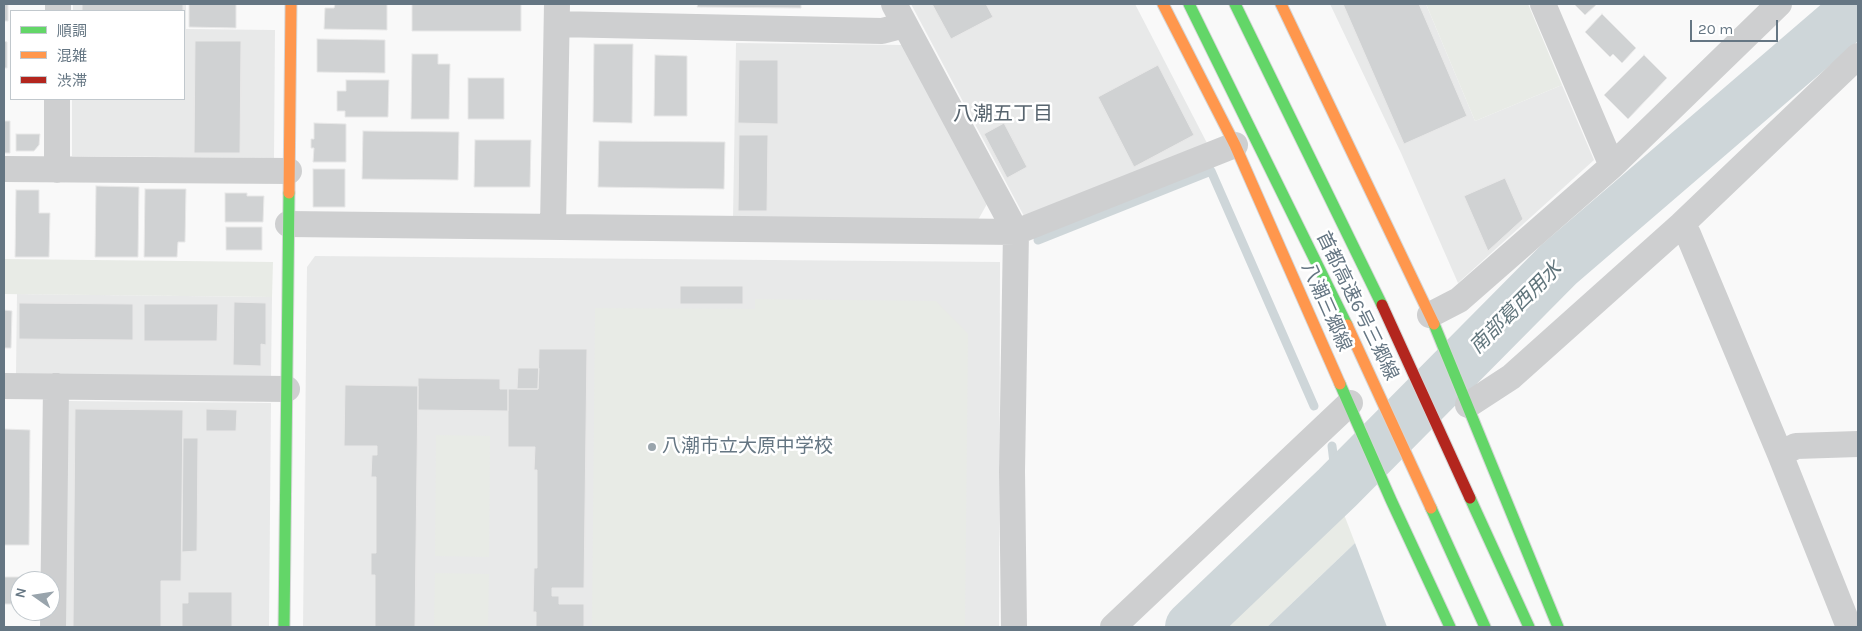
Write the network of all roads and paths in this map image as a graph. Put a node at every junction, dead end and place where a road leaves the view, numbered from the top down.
1 (291, 4) edge
2 (1163, 4) edge
3 (1189, 4) edge
4 (1235, 4) edge
5 (1281, 4) edge
6 (1543, 4) edge
7 (1779, 4) edge
8 (557, 14) edge
9 (900, 14) edge
10 (1857, 62) edge
11 (57, 100) edge
12 (1235, 145) junction
13 (1612, 166) junction
14 (4, 170) edge
15 (57, 170) junction
16 (289, 171) junction
17 (288, 224) junction
18 (1680, 225) junction
19 (553, 226) junction
20 (1016, 232) junction
21 (1430, 316) junction
22 (4, 386) edge
23 (56, 386) junction
24 (287, 389) junction
25 (1350, 403) junction
26 (1468, 405) junction
27 (1858, 444) edge
28 (1780, 454) junction
29 (53, 627) edge
30 (284, 627) edge
31 (1014, 627) edge
32 (1113, 627) edge
33 (1450, 627) edge
34 (1485, 627) edge
35 (1530, 627) edge
36 (1558, 627) edge
37 (1849, 627) edge

1 - 16 main road
2 - 12 main road, 八潮三郷線
3 - 34 main road, 首都高速6号三郷線
4 - 35 main road, 首都高速6号三郷線
5 - 21 main road
6 - 13 street
7 - 13 street
8 - 9 street
8 - 19 street
9 - 20 street
10 - 18 street
11 - 15 street
12 - 20 street
12 - 25 main road, 八潮三郷線
13 - 21 street
14 - 15 street
15 - 16 street
16 - 17 main road
17 - 19 street
17 - 24 main road
18 - 26 street
18 - 28 street
19 - 20 street
20 - 31 street
21 - 26 main road
22 - 23 street
23 - 24 street
23 - 29 street
24 - 30 main road
25 - 32 street
25 - 33 main road, 八潮三郷線
26 - 36 main road
27 - 28 street
28 - 37 street

